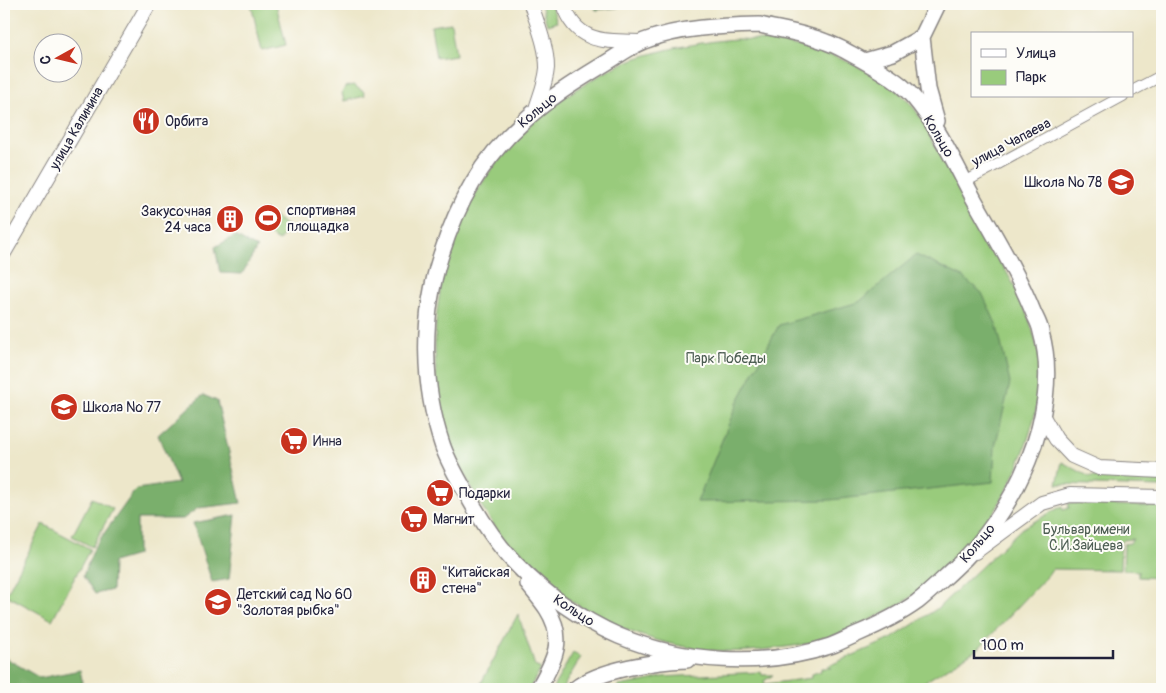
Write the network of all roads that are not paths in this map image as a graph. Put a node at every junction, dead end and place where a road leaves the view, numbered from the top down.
1 (148, 4) edge
2 (531, 4) edge
3 (563, 4) edge
4 (938, 4) edge
5 (922, 37) junction
6 (640, 42) junction
7 (865, 61) junction
8 (1159, 76) dead end
9 (1134, 90) edge
10 (1119, 98) edge
11 (536, 109) junction
12 (940, 133) junction
13 (965, 182) junction
14 (4, 252) edge
15 (1042, 415) junction
16 (1162, 471) edge
17 (1162, 497) edge
18 (964, 560) junction
19 (515, 564) junction
20 (714, 659) junction
21 (538, 689) edge
22 (575, 689) edge

1 - 14 main road, улица Калинина
2 - 11 main road
3 - 6 main road
4 - 5 main road
5 - 7 main road
5 - 12 main road
6 - 7 main road, Кольцо
6 - 11 main road, Кольцо
7 - 12 main road, Кольцо
8 - 9 street
10 - 13 street, улица Чапаева
11 - 19 main road, Кольцо
12 - 13 main road, Кольцо
13 - 15 main road, Кольцо
15 - 16 main road
15 - 18 main road, Кольцо
17 - 18 main road
18 - 20 main road, Кольцо
19 - 20 main road, Кольцо
19 - 21 main road
20 - 22 main road

